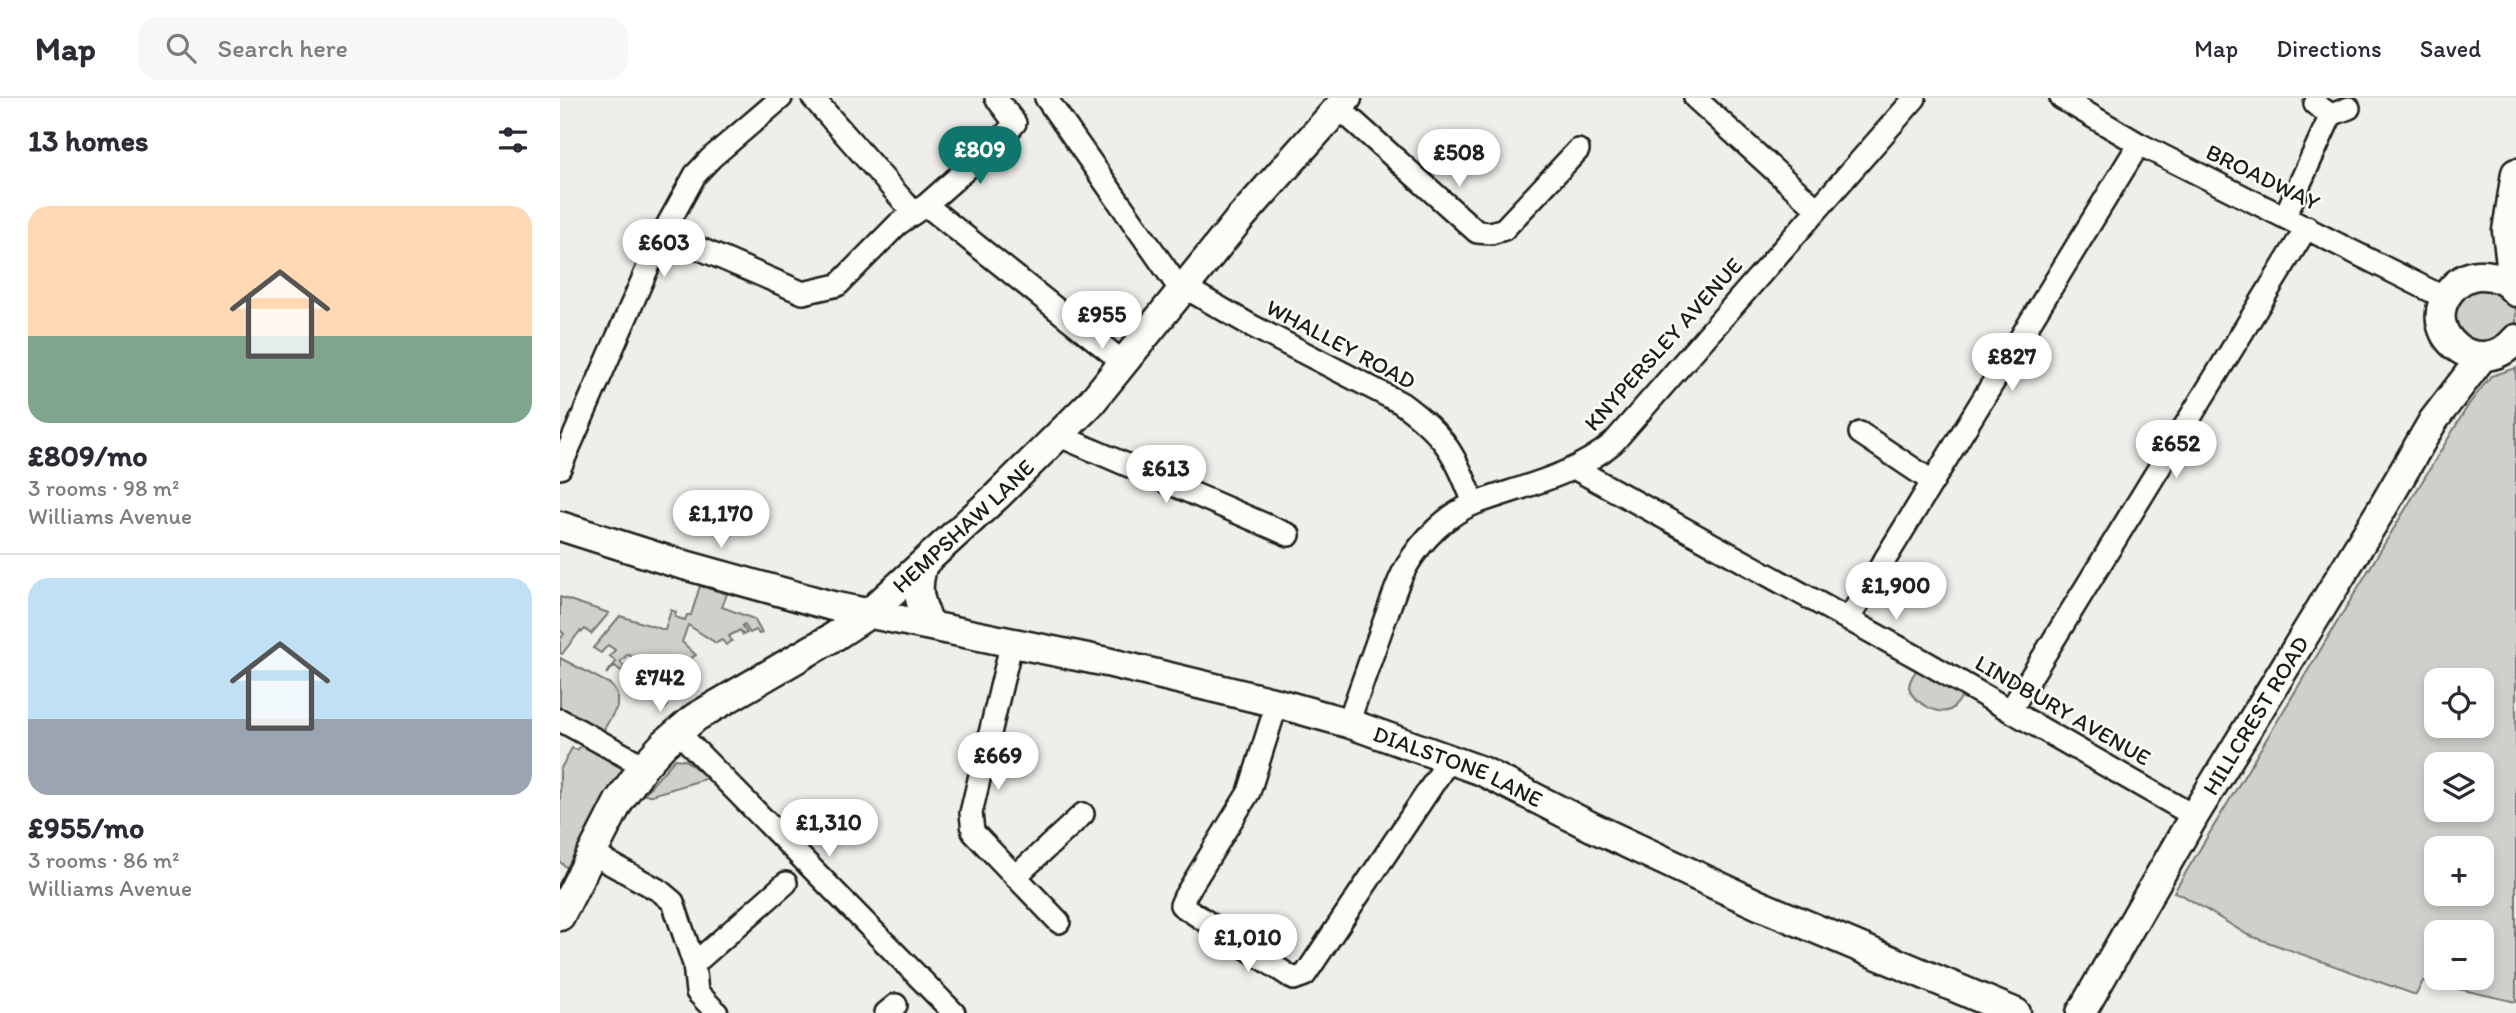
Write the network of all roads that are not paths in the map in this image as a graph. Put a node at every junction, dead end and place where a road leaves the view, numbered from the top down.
1 (781, 98) edge
2 (813, 98) edge
3 (996, 98) edge
4 (1045, 98) edge
5 (1695, 98) edge
6 (1915, 98) edge
7 (2061, 98) edge
8 (1343, 103) edge
9 (2332, 109) dead end
10 (2139, 144) junction
11 (1578, 150) dead end
12 (2516, 173) edge
13 (920, 209) junction
14 (1817, 209) junction
15 (2285, 216) junction
16 (2307, 228) junction
17 (2507, 231) junction
18 (663, 233) junction
19 (2482, 275) junction
20 (1182, 288) junction
21 (2515, 291) edge
22 (2445, 298) junction
23 (2516, 339) edge
24 (2452, 344) junction
25 (2482, 357) junction
26 (1124, 363) junction
27 (2433, 421) junction
28 (1860, 433) dead end
29 (1060, 436) junction
30 (560, 468) edge
31 (1574, 468) junction
32 (1933, 482) junction
33 (1474, 503) junction
34 (560, 526) edge
35 (1289, 535) dead end
36 (923, 564) junction
37 (808, 600) junction
38 (867, 615) junction
39 (1849, 620) junction
40 (929, 624) junction
41 (1012, 641) junction
42 (810, 650) junction
43 (1277, 703) junction
44 (2010, 711) junction
45 (560, 720) edge
46 (1348, 723) junction
47 (677, 731) junction
48 (1449, 760) junction
49 (644, 766) junction
50 (1083, 814) dead end
51 (2194, 816) junction
52 (591, 853) junction
53 (1016, 876) junction
54 (786, 883) dead end
55 (560, 916) edge
56 (1059, 922) dead end
57 (694, 964) junction
58 (717, 1013) edge
59 (954, 1013) edge
60 (2016, 1013) edge
61 (2081, 1013) edge

1 - 18 street
2 - 13 street
3 - 13 street
4 - 20 street
5 - 14 street
6 - 14 street, KNYPERSLEY AVENUE
7 - 10 street, BROADWAY
8 - 11 street
8 - 20 street, HEMPSHAW LANE
9 - 15 street
10 - 15 street, BROADWAY
10 - 32 street
12 - 17 street
13 - 18 street
13 - 26 street
14 - 31 street, KNYPERSLEY AVENUE
15 - 16 street, BROADWAY
16 - 22 street, BROADWAY
16 - 44 street
17 - 19 street
17 - 21 street
18 - 30 street
19 - 21 street
19 - 22 street
20 - 26 street, HEMPSHAW LANE
20 - 33 street, WHALLEY ROAD
22 - 24 street
23 - 25 street, HILLCREST ROAD
24 - 25 street
24 - 27 street, HILLCREST ROAD
25 - 27 street, HILLCREST ROAD
26 - 29 street, HEMPSHAW LANE
27 - 51 street, HILLCREST ROAD
28 - 32 street
29 - 35 street
29 - 36 street, HEMPSHAW LANE
31 - 33 street, KNYPERSLEY AVENUE
31 - 39 street, LINDBURY AVENUE
32 - 39 street
33 - 46 street, KNYPERSLEY AVENUE
34 - 37 street, DIALSTONE LANE
36 - 38 street, HEMPSHAW LANE
36 - 40 street
37 - 38 street, DIALSTONE LANE
37 - 42 street
38 - 40 street, DIALSTONE LANE
38 - 42 street, HEMPSHAW LANE
39 - 44 street, LINDBURY AVENUE
40 - 41 street, DIALSTONE LANE
41 - 43 street, DIALSTONE LANE
41 - 53 street
42 - 47 street, HEMPSHAW LANE
43 - 46 street, DIALSTONE LANE
43 - 48 street
44 - 51 street, LINDBURY AVENUE
45 - 49 street
46 - 48 street, DIALSTONE LANE
47 - 49 street, HEMPSHAW LANE
47 - 59 street
48 - 60 street, DIALSTONE LANE
49 - 52 street, HEMPSHAW LANE
50 - 53 street
51 - 61 street, HILLCREST ROAD
52 - 55 street, HEMPSHAW LANE
52 - 57 street
53 - 56 street
54 - 57 street
57 - 58 street

